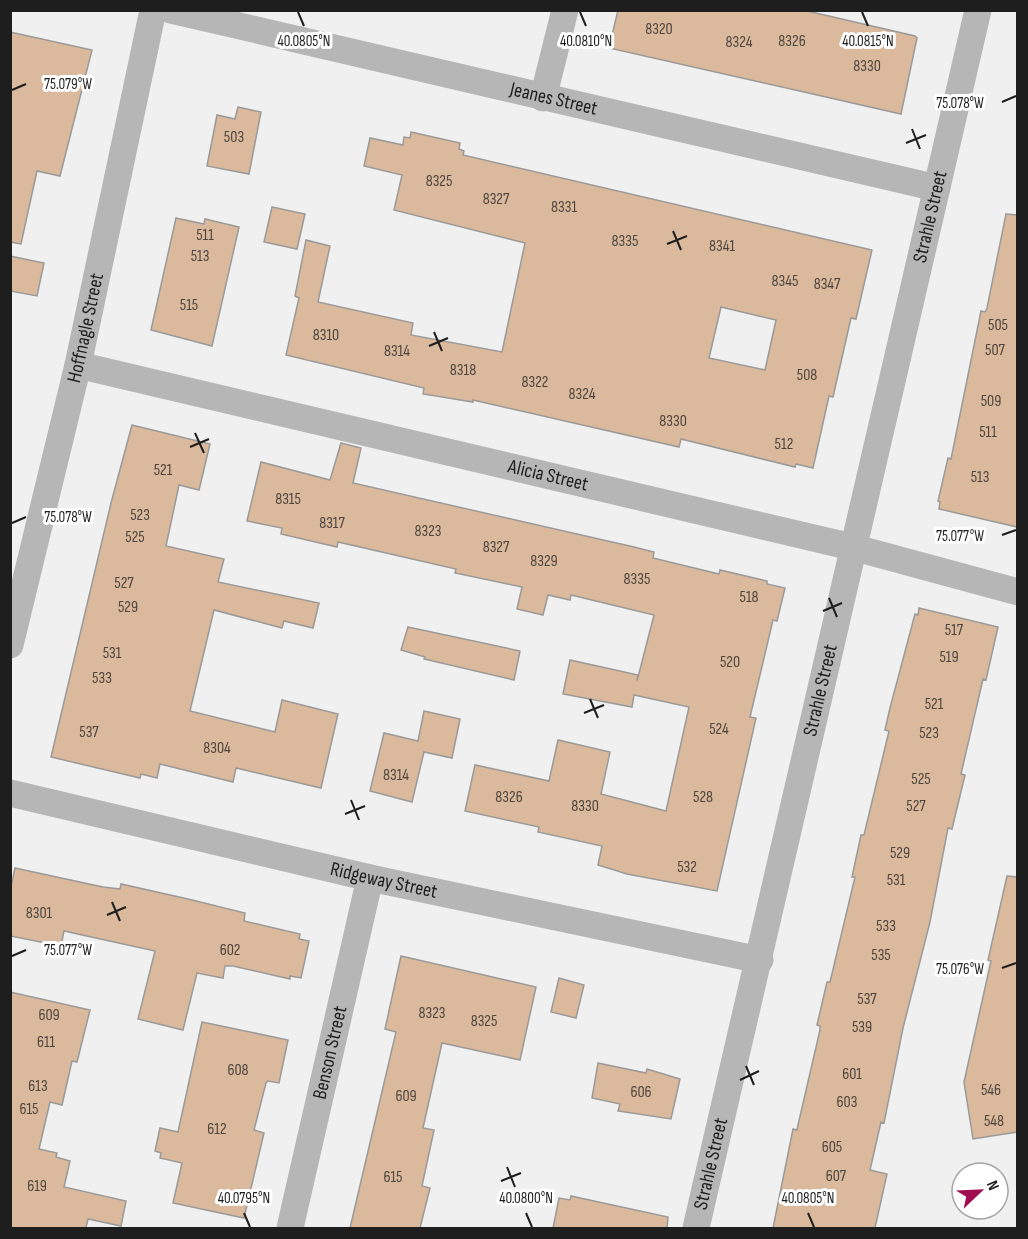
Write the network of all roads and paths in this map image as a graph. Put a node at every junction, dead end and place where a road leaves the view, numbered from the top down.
1 (153, 10) edge
2 (171, 10) edge
3 (565, 10) edge
4 (978, 10) edge
5 (543, 98) junction
6 (937, 188) junction
7 (78, 365) junction
8 (852, 547) junction
9 (1017, 592) edge
10 (10, 645) edge
11 (10, 793) edge
12 (370, 878) junction
13 (760, 960) junction
14 (290, 1228) edge
15 (696, 1228) edge

1 - 7 street, Hoffnagle Street
2 - 5 street, Jeanes Street
3 - 5 street
4 - 6 street, Strahle Street
5 - 6 street, Jeanes Street
6 - 8 street, Strahle Street
7 - 8 street, Alicia Street
7 - 10 street, Hoffnagle Street
8 - 9 street, Alicia Street
8 - 13 street, Strahle Street
11 - 12 street, Ridgeway Street
12 - 13 street, Ridgeway Street
12 - 14 street, Benson Street
13 - 15 street, Strahle Street

